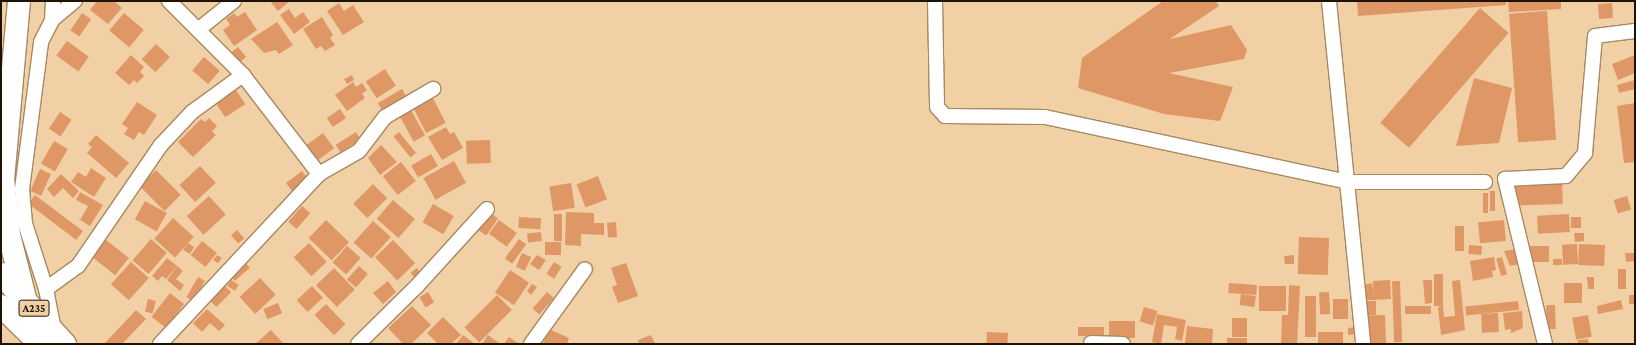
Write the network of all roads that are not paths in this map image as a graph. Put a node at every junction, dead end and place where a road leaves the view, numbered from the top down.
1 (19, 1) edge
2 (53, 1) edge
3 (75, 1) edge
4 (169, 1) edge
5 (234, 1) edge
6 (935, 1) edge
7 (1329, 1) edge
8 (52, 20) junction
9 (199, 29) junction
10 (1635, 31) edge
11 (243, 75) junction
12 (433, 89) dead end
13 (319, 174) junction
14 (1347, 182) junction
15 (1485, 182) dead end
16 (487, 209) dead end
17 (585, 269) dead end
18 (1, 274) edge
19 (46, 289) junction
20 (25, 298) junction
21 (1, 306) edge
22 (53, 340) edge
23 (1091, 342) dead end
24 (160, 344) edge
25 (358, 344) edge
26 (531, 344) edge
27 (1123, 344) edge
28 (1363, 344) edge
29 (1545, 344) edge

1 - 20 highway
2 - 8 street
3 - 8 street
4 - 9 street
5 - 9 street
6 - 14 street
7 - 14 street
8 - 19 street
9 - 11 street
10 - 29 street
11 - 13 street
11 - 19 street
12 - 13 street
13 - 24 street
14 - 15 street
14 - 28 street
16 - 25 street
17 - 26 street
18 - 20 highway, A235
19 - 22 street
20 - 22 highway, A235
21 - 22 highway, A235
23 - 27 street

